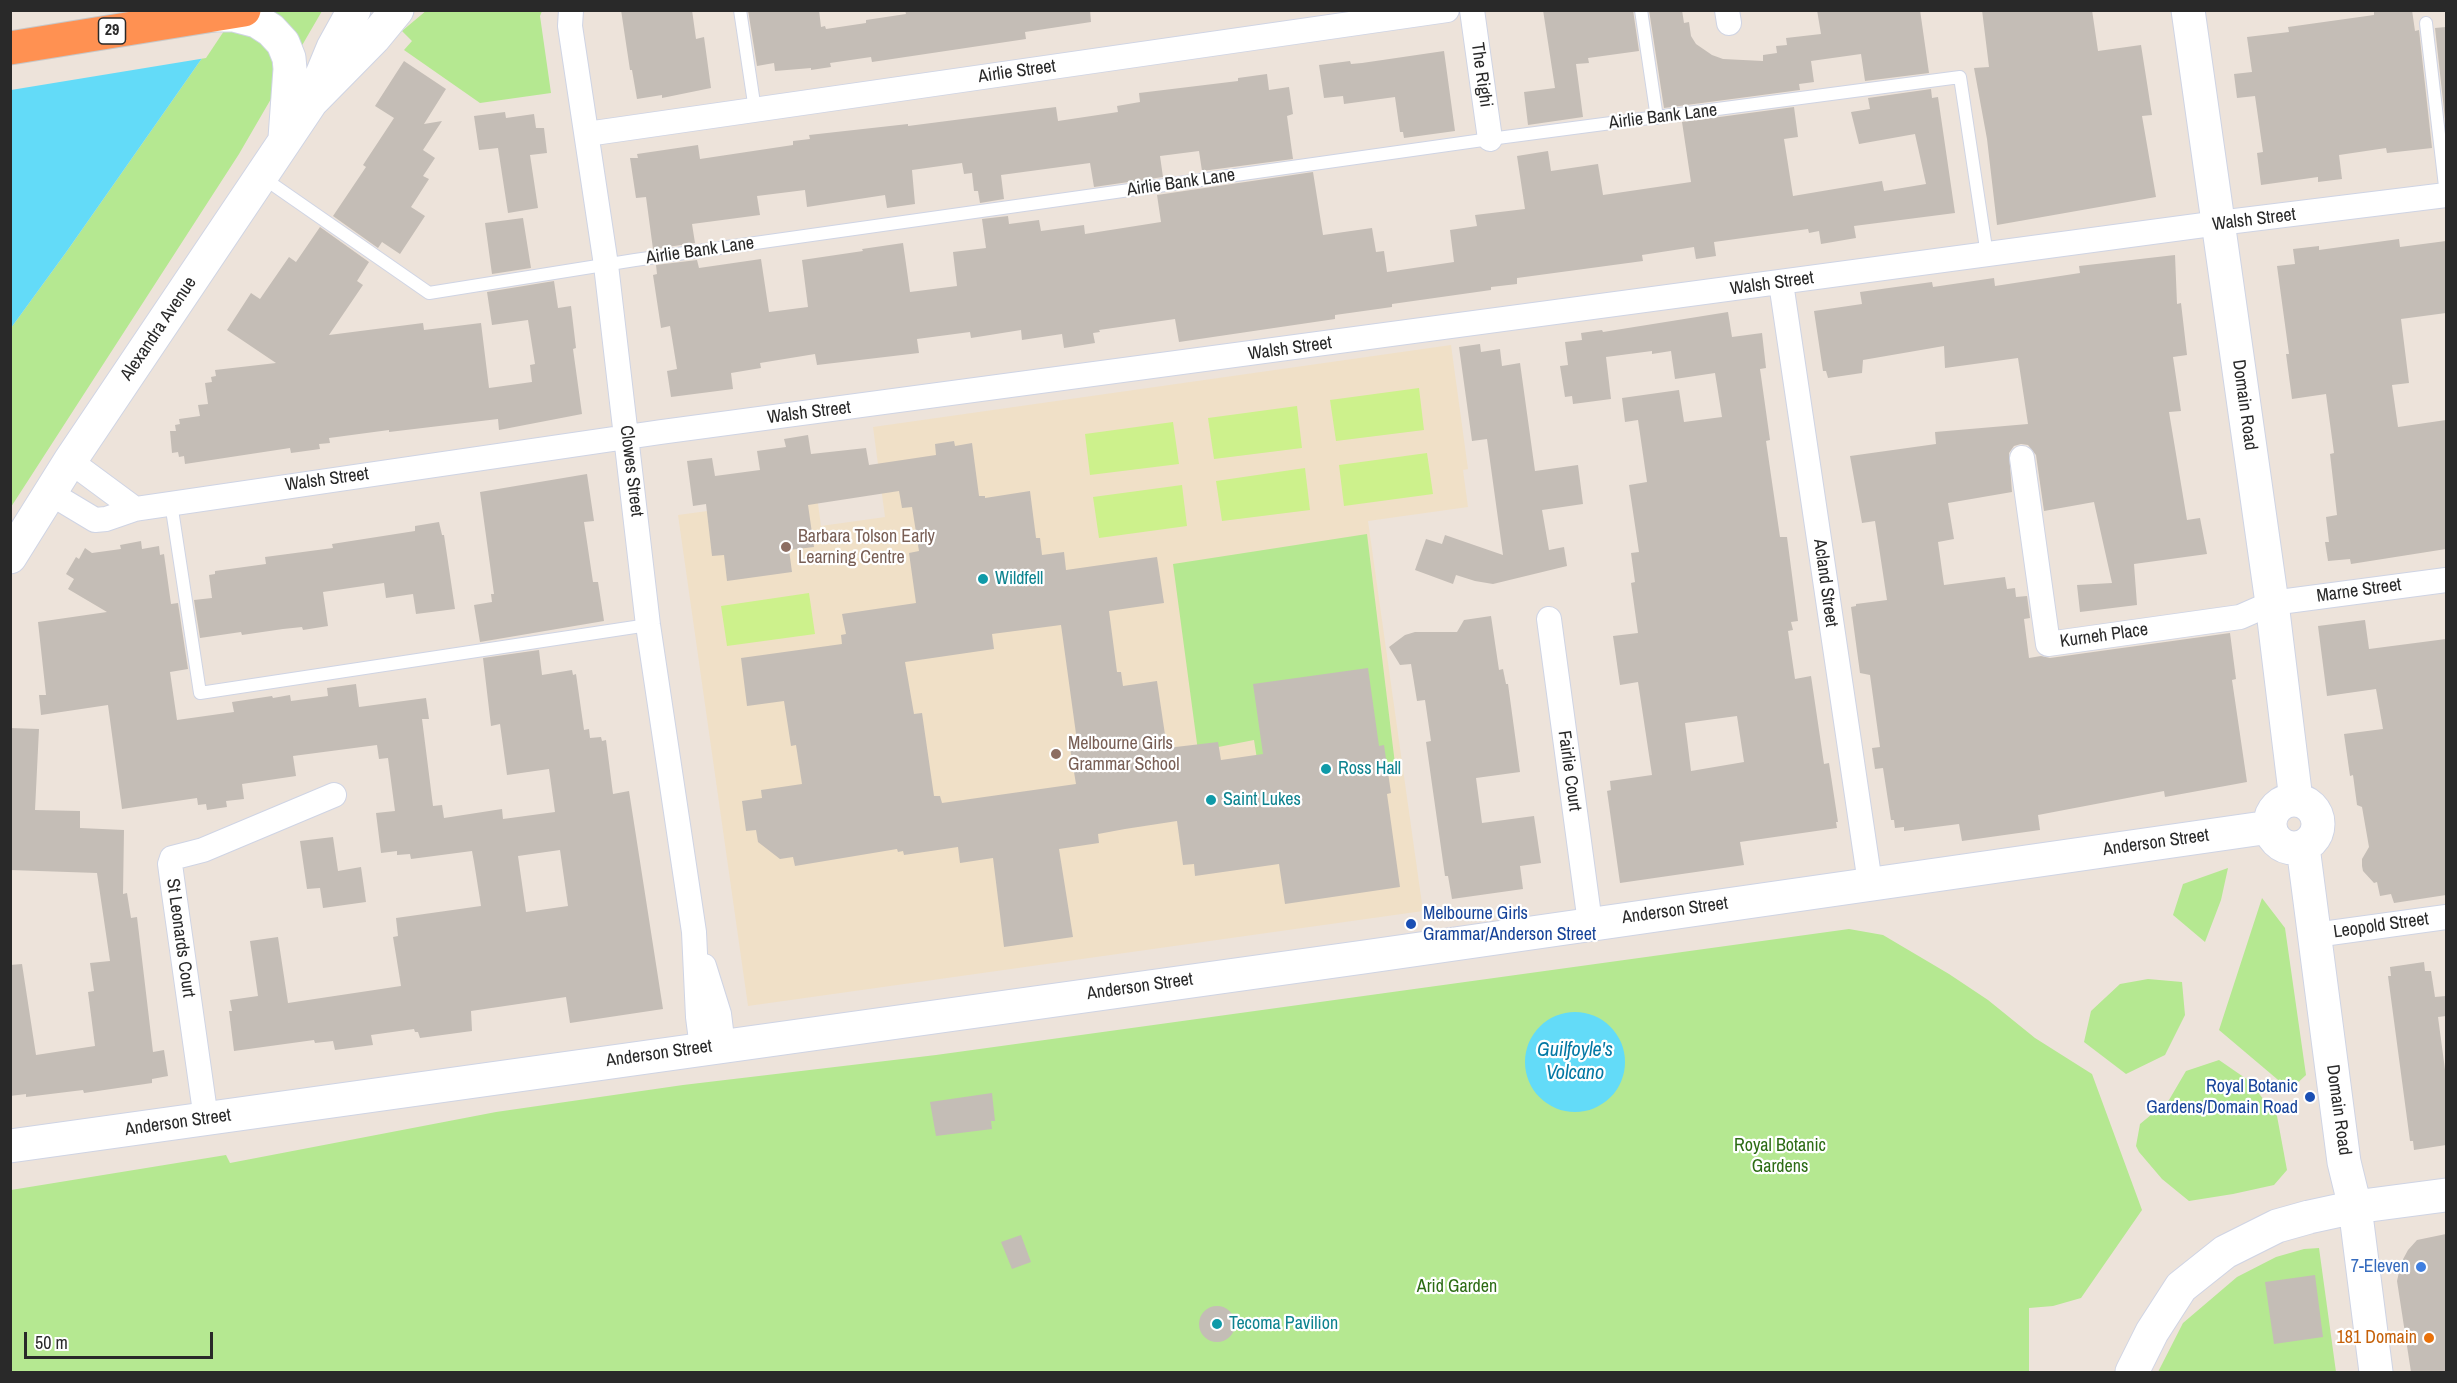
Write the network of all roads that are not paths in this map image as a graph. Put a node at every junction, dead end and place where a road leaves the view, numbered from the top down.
1 (354, 10) edge
2 (397, 10) edge
3 (571, 10) edge
4 (740, 10) edge
5 (1447, 10) edge
6 (1472, 10) edge
7 (1641, 10) edge
8 (2188, 10) edge
9 (240, 16) edge
10 (2426, 23) dead end
11 (10, 48) edge
12 (311, 102) junction
13 (755, 110) junction
14 (1657, 118) junction
15 (587, 134) junction
16 (1490, 139) junction
17 (285, 140) junction
18 (261, 176) junction
19 (2446, 195) edge
20 (2219, 224) junction
21 (1987, 255) junction
22 (606, 265) junction
23 (1781, 283) junction
24 (627, 437) junction
25 (2022, 458) dead end
26 (70, 461) junction
27 (50, 493) junction
28 (171, 503) junction
29 (135, 509) junction
30 (10, 557) edge
31 (2446, 580) edge
32 (2272, 603) junction
33 (1549, 619) dead end
34 (648, 625) junction
35 (334, 795) dead end
36 (2296, 800) junction
37 (2270, 827) junction
38 (2303, 847) junction
39 (1870, 883) junction
40 (2446, 916) edge
41 (1590, 923) junction
42 (2314, 935) junction
43 (713, 1047) junction
44 (206, 1119) junction
45 (10, 1146) edge
46 (2446, 1195) edge
47 (2355, 1208) junction
48 (2132, 1372) edge
49 (2376, 1372) edge

1 - 12 street, Alexandra Avenue
2 - 12 street, Alexandra Avenue
3 - 15 street, Clowes Street
4 - 13 lane
5 - 13 street, Airlie Street
6 - 16 street, The Righi
7 - 14 lane
8 - 20 street, Domain Road
9 - 11 highway, 29
9 - 17 street
10 - 19 lane
12 - 17 street, Alexandra Avenue
13 - 15 street, Airlie Street
14 - 16 lane, Airlie Bank Lane
14 - 21 lane, Airlie Bank Lane
15 - 22 street, Clowes Street
16 - 22 lane, Airlie Bank Lane
17 - 18 street, Alexandra Avenue
18 - 22 lane, Airlie Bank Lane
18 - 26 street, Alexandra Avenue
19 - 20 street, Walsh Street
20 - 21 street, Walsh Street
20 - 32 street, Domain Road
21 - 23 street, Walsh Street
22 - 24 street, Clowes Street
23 - 24 street, Walsh Street
23 - 39 street, Acland Street
24 - 28 street, Walsh Street
24 - 34 street, Clowes Street
25 - 32 street, Kurneh Place
26 - 27 street, Alexandra Avenue
26 - 29 street
27 - 29 street, Walsh Street
27 - 30 street, Alexandra Avenue
28 - 29 street, Walsh Street
28 - 34 lane
31 - 32 street, Marne Street
32 - 36 street, Domain Road
33 - 41 street, Fairlie Court
34 - 43 street, Clowes Street
35 - 44 street, St Leonards Court
36 - 37 street
36 - 38 street
37 - 38 street
37 - 39 street, Anderson Street
38 - 42 street, Domain Road
39 - 41 street, Anderson Street
40 - 42 street, Leopold Street
41 - 43 street, Anderson Street
42 - 47 street, Domain Road
43 - 44 street, Anderson Street
44 - 45 street, Anderson Street
46 - 47 street
47 - 48 street
47 - 49 street, Domain Road

